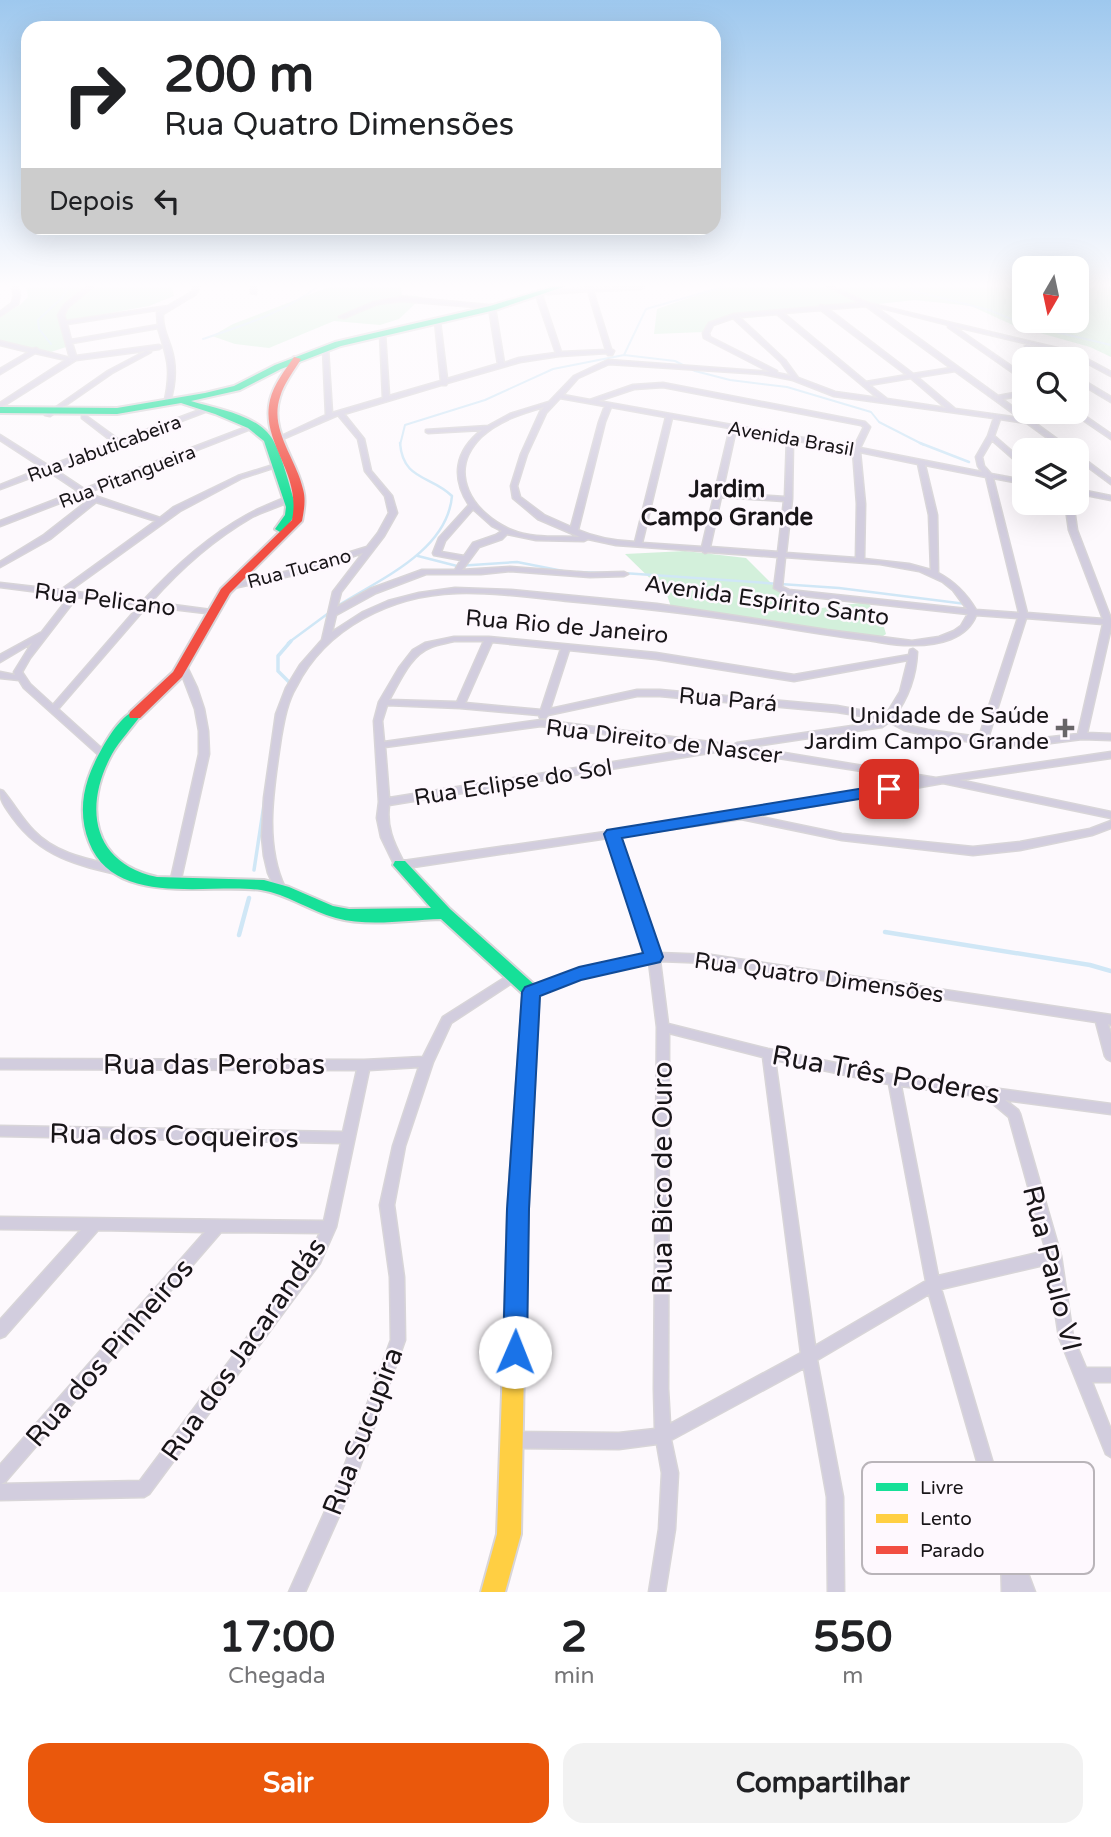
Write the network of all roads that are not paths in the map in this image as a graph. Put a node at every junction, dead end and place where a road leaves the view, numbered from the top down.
1 (18, 361) edge
2 (70, 361) edge
3 (131, 361) edge
4 (171, 361) edge
5 (292, 361) edge
6 (296, 361) edge
7 (326, 361) edge
8 (384, 361) edge
9 (441, 361) edge
10 (501, 361) edge
11 (521, 361) edge
12 (758, 361) edge
13 (783, 361) edge
14 (836, 361) edge
15 (893, 361) edge
16 (945, 361) edge
17 (1089, 361) edge
18 (608, 362) joint
19 (501, 365) junction
20 (955, 369) junction
21 (0, 372) edge
22 (779, 374) junction
23 (1111, 374) edge
24 (912, 376) junction
25 (795, 379) junction
26 (444, 384) junction
27 (863, 384) junction
28 (1089, 386) edge
29 (1012, 395) edge
30 (558, 396) junction
31 (996, 398) junction
32 (386, 400) junction
33 (1111, 400) edge
34 (186, 401) junction
35 (590, 402) junction
36 (888, 403) junction
37 (167, 404) junction
38 (550, 404) junction
39 (609, 405) junction
40 (0, 408) edge
41 (208, 409) junction
42 (1012, 409) edge
43 (51, 412) junction
44 (954, 412) junction
45 (340, 413) junction
46 (0, 416) edge
47 (328, 416) junction
48 (669, 416) junction
49 (84, 417) junction
50 (998, 418) junction
51 (1012, 419) edge
52 (1089, 422) edge
53 (1033, 424) edge
54 (254, 426) junction
55 (490, 428) junction
56 (733, 428) junction
57 (428, 431) dead end
58 (276, 434) junction
59 (991, 436) junction
60 (0, 437) edge
61 (790, 437) junction
62 (1111, 437) edge
63 (1052, 438) edge
64 (120, 444) junction
65 (856, 449) junction
66 (1012, 455) edge
67 (282, 463) junction
68 (921, 463) junction
69 (1089, 465) edge
70 (50, 469) junction
71 (989, 476) junction
72 (1012, 480) edge
73 (1111, 482) edge
74 (0, 487) edge
75 (86, 492) junction
76 (1089, 494) edge
77 (720, 495) junction
78 (1111, 498) edge
79 (95, 499) junction
80 (289, 499) junction
81 (788, 499) junction
82 (472, 505) junction
83 (1071, 515) edge
84 (159, 520) junction
85 (0, 524) edge
86 (506, 531) junction
87 (574, 532) junction
88 (595, 539) junction
89 (638, 545) junction
90 (369, 549) junction
91 (705, 551) junction
92 (780, 556) junction
93 (466, 558) junction
94 (860, 560) junction
95 (0, 565) edge
96 (457, 572) junction
97 (934, 572) junction
98 (624, 574) dead end
99 (0, 585) edge
100 (229, 587) junction
101 (62, 593) junction
102 (75, 596) junction
103 (142, 604) junction
104 (973, 611) junction
105 (207, 612) junction
106 (332, 613) junction
107 (1023, 614) junction
108 (1109, 622) edge
109 (52, 628) junction
110 (489, 639) junction
111 (324, 643) junction
112 (912, 643) junction
113 (566, 647) junction
114 (913, 657) junction
115 (0, 659) edge
116 (183, 667) junction
117 (0, 675) edge
118 (21, 678) junction
119 (383, 702) junction
120 (460, 705) junction
121 (53, 710) junction
122 (542, 718) junction
123 (890, 718) junction
124 (1082, 736) junction
125 (1111, 737) edge
126 (983, 740) junction
127 (381, 745) junction
128 (727, 747) junction
129 (1111, 755) edge
130 (105, 756) junction
131 (940, 780) junction
132 (0, 793) edge
133 (384, 802) junction
134 (1111, 815) edge
135 (737, 816) junction
136 (1111, 824) edge
137 (612, 834) junction
138 (400, 865) junction
139 (124, 872) junction
140 (175, 883) junction
141 (280, 888) junction
142 (446, 913) junction
143 (654, 957) junction
144 (514, 976) junction
145 (531, 992) junction
146 (1106, 1019) edge
147 (663, 1027) junction
148 (768, 1054) junction
149 (1111, 1056) edge
150 (427, 1062) junction
151 (0, 1064) edge
152 (364, 1065) junction
153 (894, 1080) junction
154 (990, 1094) junction
155 (1111, 1109) edge
156 (0, 1131) edge
157 (348, 1138) junction
158 (0, 1223) edge
159 (94, 1225) junction
160 (218, 1226) junction
161 (329, 1227) junction
162 (1054, 1256) junction
163 (933, 1284) junction
164 (0, 1331) edge
165 (809, 1357) junction
166 (1111, 1375) edge
167 (1081, 1376) junction
168 (663, 1436) junction
169 (513, 1440) junction
170 (1111, 1449) edge
171 (985, 1462) edge
172 (0, 1477) edge
173 (0, 1492) edge
174 (1010, 1574) edge
175 (1020, 1574) edge
176 (297, 1592) edge
177 (493, 1592) edge
178 (657, 1592) edge
179 (836, 1592) edge
180 (1010, 1592) edge
181 (1027, 1592) edge

1 - 21 street
2 - 40 street
3 - 43 street
4 - 37 street
5 - 34 street
6 - 58 street
7 - 47 street
8 - 32 street
9 - 26 street
10 - 19 street
11 - 19 street
12 - 22 street
13 - 25 street
14 - 27 street
15 - 24 street
16 - 20 street
17 - 23 street
18 - 22 street
18 - 30 street, Avenida Espírito Santo
19 - 26 street
20 - 24 street
20 - 31 street
22 - 25 street
24 - 27 street
24 - 44 street
25 - 36 street
26 - 32 street
27 - 36 street
28 - 33 street
29 - 31 street
30 - 35 street, Avenida Brasil
30 - 38 street, Avenida Espírito Santo
31 - 42 street
32 - 45 street
34 - 37 street
34 - 41 street
34 - 49 street
34 - 58 street
35 - 39 street, Avenida Brasil
35 - 65 street
36 - 44 street
37 - 43 street
38 - 55 street
38 - 87 street, Avenida Espírito Santo
39 - 48 street, Avenida Brasil
39 - 87 street
40 - 43 street
41 - 54 street
41 - 64 street, Rua Jabuticabeira
43 - 46 street
43 - 49 street
44 - 50 street
45 - 47 street
45 - 90 street
47 - 58 street
48 - 56 street, Avenida Brasil
48 - 89 street
49 - 64 street
50 - 51 street
50 - 59 street
52 - 62 street
53 - 63 street
54 - 67 street
54 - 75 street, Rua Pitangueira
55 - 57 street
55 - 82 street
56 - 61 street, Avenida Brasil
56 - 77 street
58 - 67 street
59 - 66 street
59 - 71 street
60 - 70 street
61 - 65 street, Avenida Brasil
61 - 81 street
64 - 70 street, Rua Jabuticabeira
65 - 68 street, Avenida Brasil
65 - 94 street
67 - 80 street
67 - 84 street
67 - 100 street
68 - 71 street, Avenida Brasil
68 - 97 street
69 - 73 street
70 - 74 street, Rua Jabuticabeira
70 - 75 street
71 - 72 street, Avenida Brasil
71 - 107 street
75 - 79 street
75 - 85 street, Rua Pitangueira
76 - 78 street
77 - 81 street
77 - 91 street
79 - 84 street
79 - 95 street
80 - 103 street
80 - 105 street
81 - 92 street
82 - 86 street
82 - 93 street
83 - 108 street
84 - 101 street
86 - 88 street
86 - 93 street
87 - 88 street, Avenida Espírito Santo
88 - 89 street, Avenida Espírito Santo
89 - 91 street, Avenida Espírito Santo
90 - 100 street, Rua Tucano
90 - 106 street
91 - 92 street, Avenida Espírito Santo
92 - 94 street, Avenida Espírito Santo
92 - 104 street
93 - 96 street
94 - 97 street, Avenida Espírito Santo
96 - 98 street
96 - 106 street
97 - 104 street, Avenida Espírito Santo
99 - 101 street, Rua Pelicano
100 - 105 street
101 - 102 street, Rua Pelicano
102 - 103 street, Rua Pelicano
102 - 109 street
103 - 105 street, Rua Pelicano
103 - 121 street
104 - 107 street
104 - 112 street, Avenida Espírito Santo
105 - 116 street
106 - 111 street
107 - 108 street
107 - 126 street
108 - 124 street
109 - 115 street
109 - 118 street
110 - 113 street, Rua Rio de Janeiro
110 - 119 street, Rua Rio de Janeiro
110 - 120 street
111 - 112 street, Avenida Espírito Santo
111 - 141 street, Avenida Espírito Santo
112 - 114 street
113 - 114 street, Rua Rio de Janeiro
113 - 122 street
114 - 123 street
116 - 130 street
116 - 140 street
117 - 118 street
118 - 121 street
119 - 120 street, Rua Pará
119 - 127 street, Rua Rio de Janeiro
120 - 122 street, Rua Pará
121 - 130 street
122 - 123 street, Rua Pará
122 - 127 street, Rua Direito de Nascer
122 - 128 street, Rua Direito de Nascer
123 - 126 street, Rua Pará
123 - 128 street, Rua Eclipse do Sol
124 - 125 street, Rua Pará
124 - 126 street, Rua Pará
127 - 133 street, Rua Rio de Janeiro
128 - 131 street, Rua Direito de Nascer
128 - 133 street, Rua Eclipse do Sol
129 - 131 street
130 - 139 street
131 - 134 street, Rua Direito de Nascer
131 - 135 street
132 - 139 street
133 - 138 street, Rua Rio de Janeiro
135 - 136 street
135 - 137 street
137 - 138 street
137 - 143 street, Rua Bico de Ouro
138 - 142 street, Rua Rio de Janeiro
139 - 140 street
140 - 141 street
141 - 142 street
142 - 144 street, Rua Rio de Janeiro
143 - 145 street, Rua Quatro Dimensões
143 - 146 street, Rua Quatro Dimensões
143 - 147 street, Rua Bico de Ouro
144 - 145 street, Rua Rio de Janeiro
144 - 150 street, Rua Sucupira
145 - 169 street
146 - 149 street
147 - 148 street, Rua Três Poderes
147 - 168 street, Rua Bico de Ouro
148 - 153 street, Rua Três Poderes
148 - 165 street
150 - 152 street, Rua das Perobas
150 - 176 street, Rua Sucupira
151 - 152 street, Rua das Perobas
152 - 157 street, Rua dos Jacarandás
153 - 154 street, Rua Três Poderes
153 - 163 street
154 - 155 street, Rua Três Poderes
154 - 162 street, Rua Paulo VI
156 - 157 street, Rua dos Coqueiros
157 - 161 street, Rua dos Jacarandás
158 - 159 street
159 - 160 street
159 - 164 street
160 - 161 street
160 - 172 street, Rua dos Pinheiros
161 - 173 street, Rua dos Jacarandás
162 - 163 street
162 - 167 street, Rua Paulo VI
163 - 165 street
163 - 171 street
165 - 168 street
165 - 179 street
166 - 167 street
167 - 170 street, Rua Paulo VI
168 - 169 street
168 - 178 street, Rua Bico de Ouro
169 - 177 street
174 - 180 street
175 - 181 street

